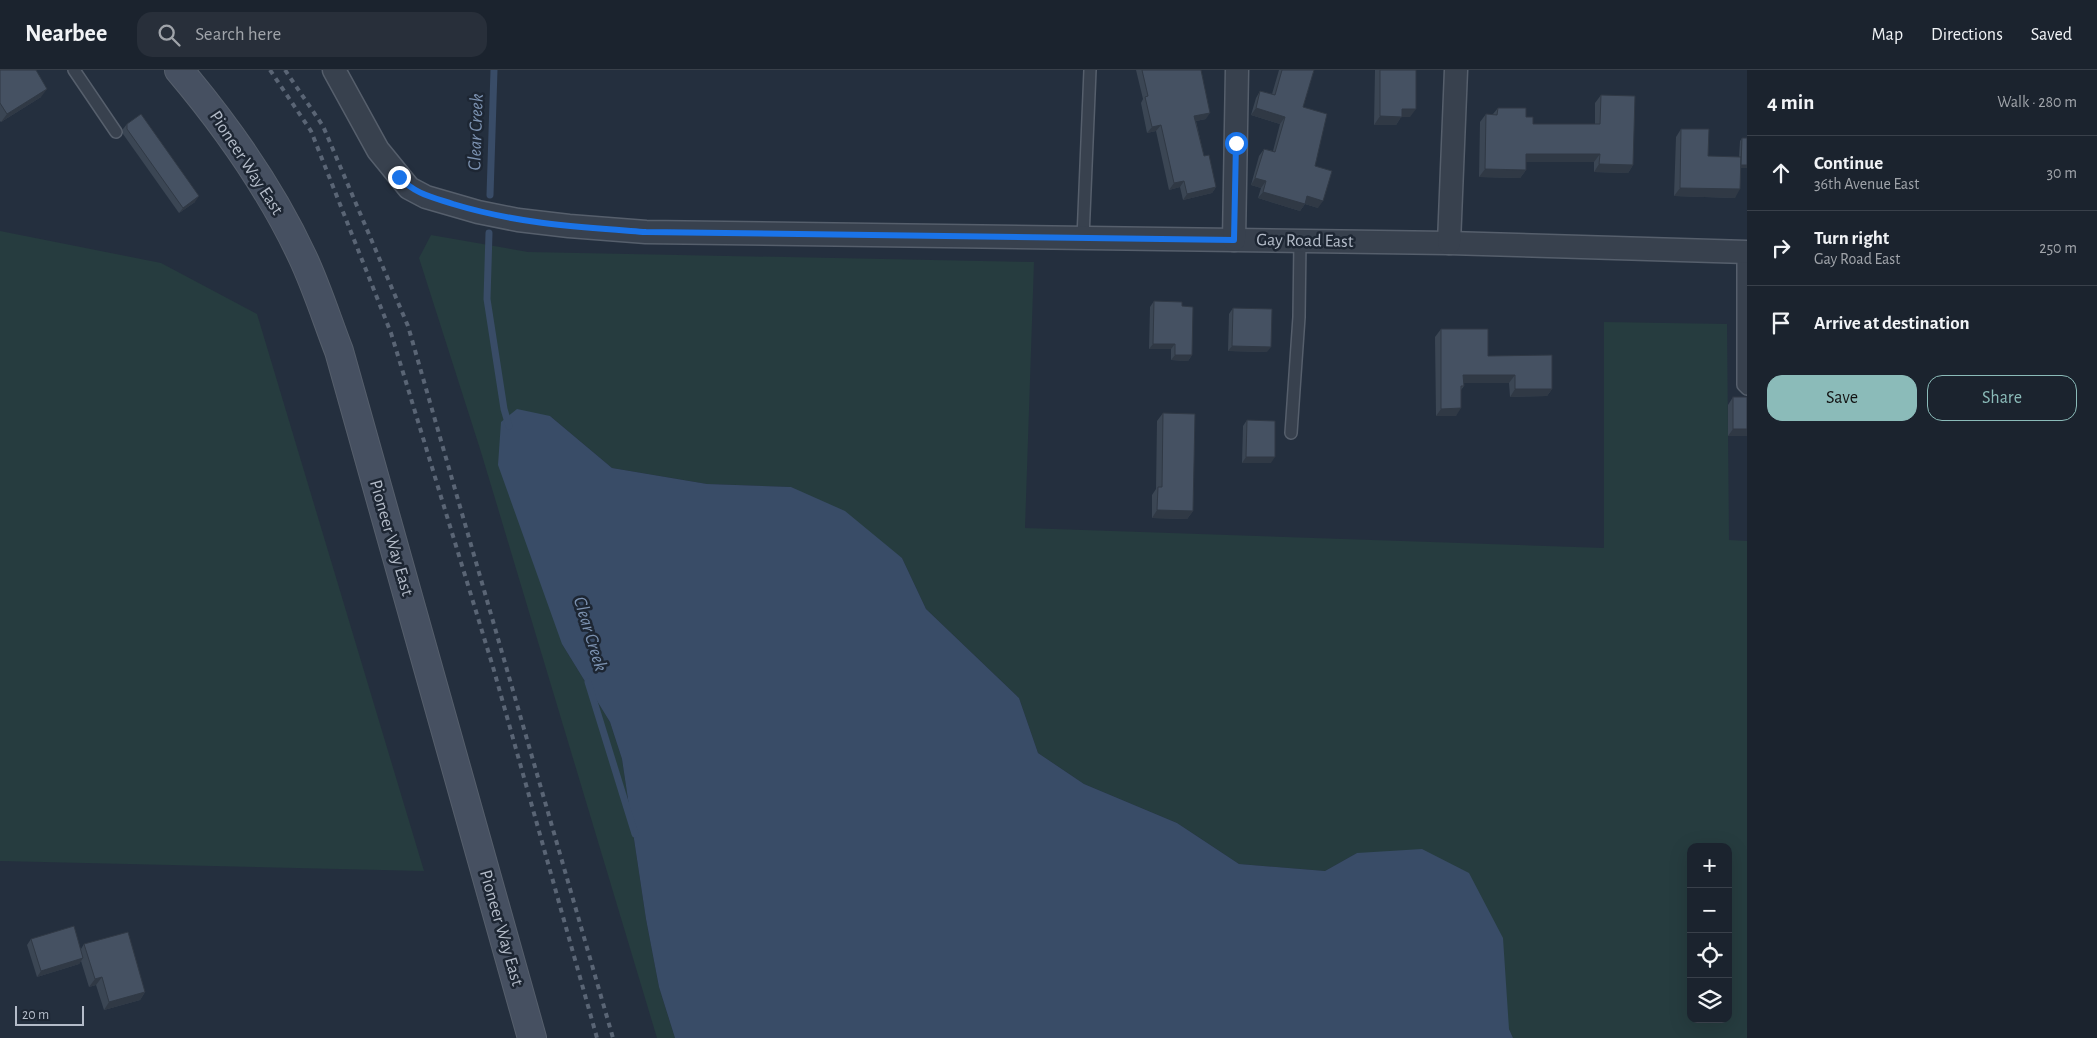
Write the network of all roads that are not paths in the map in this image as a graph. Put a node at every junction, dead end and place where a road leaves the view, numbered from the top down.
1 (74, 70) edge
2 (179, 70) edge
3 (334, 70) edge
4 (1090, 70) edge
5 (1237, 70) edge
6 (1456, 70) edge
7 (116, 132) dead end
8 (1083, 238) junction
9 (1234, 240) junction
10 (1300, 241) junction
11 (1449, 243) junction
12 (1745, 252) edge
13 (1747, 389) edge
14 (1291, 433) dead end
15 (532, 1038) edge

1 - 7 lane
2 - 15 main road, Pioneer Way East
3 - 8 street, Gay Road East
4 - 8 lane
5 - 9 street
6 - 11 street
8 - 9 street, Gay Road East
9 - 10 street, Gay Road East
10 - 11 street, Gay Road East
10 - 14 lane
11 - 12 street, Gay Road East
12 - 13 lane

